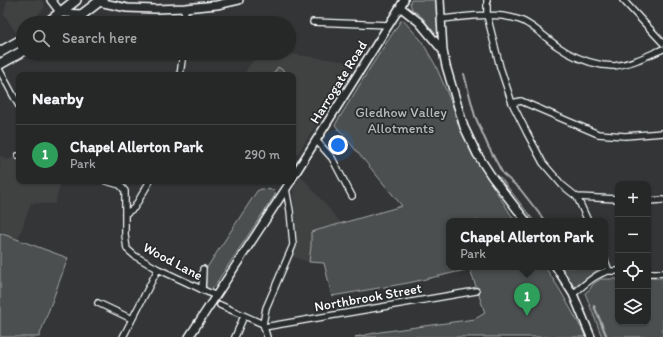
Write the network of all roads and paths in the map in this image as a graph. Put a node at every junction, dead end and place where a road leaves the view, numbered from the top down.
1 (51, 0) edge
2 (118, 0) edge
3 (239, 0) edge
4 (404, 0) edge
5 (440, 0) edge
6 (487, 0) edge
7 (623, 0) edge
8 (73, 1) edge
9 (99, 1) edge
10 (218, 2) edge
11 (400, 7) junction
12 (127, 8) junction
13 (185, 8) junction
14 (61, 13) junction
15 (487, 15) junction
16 (57, 16) edge
17 (65, 16) edge
18 (71, 16) edge
19 (78, 16) edge
20 (184, 16) edge
21 (441, 19) junction
22 (313, 22) dead end
23 (389, 25) junction
24 (16, 43) edge
25 (663, 43) edge
26 (663, 49) edge
27 (443, 51) junction
28 (0, 52) edge
29 (16, 56) edge
30 (182, 60) edge
31 (0, 64) edge
32 (0, 71) edge
33 (180, 72) edge
34 (16, 100) edge
35 (512, 103) junction
36 (663, 133) edge
37 (316, 140) junction
38 (296, 172) edge
39 (116, 184) edge
40 (148, 184) edge
41 (289, 184) edge
42 (286, 189) junction
43 (352, 196) dead end
44 (577, 196) junction
45 (615, 199) edge
46 (663, 200) edge
47 (651, 201) edge
48 (125, 214) junction
49 (524, 218) edge
50 (587, 218) edge
51 (158, 269) junction
52 (203, 269) dead end
53 (558, 270) edge
54 (609, 271) joint
55 (615, 272) edge
56 (651, 273) edge
57 (663, 273) edge
58 (202, 290) junction
59 (476, 291) dead end
60 (574, 294) junction
61 (216, 296) junction
62 (98, 303) dead end
63 (220, 305) dead end
64 (244, 316) junction
65 (132, 319) junction
66 (263, 326) junction
67 (123, 337) edge
68 (189, 337) edge
69 (235, 337) edge
70 (267, 337) edge
71 (591, 337) edge

1 - 14 street
2 - 12 street
3 - 10 street
4 - 11 street, Harrogate Road
5 - 21 street
6 - 15 street
7 - 25 street
8 - 14 highway
8 - 18 street
9 - 12 street
9 - 19 highway
10 - 13 street
11 - 23 street, Harrogate Road
11 - 27 street
12 - 13 street
13 - 20 street
14 - 16 highway
14 - 17 street
15 - 21 street
15 - 26 street
15 - 35 street
21 - 27 street
22 - 23 street
23 - 37 street, Harrogate Road
24 - 28 highway
27 - 49 street
29 - 31 highway
30 - 33 street
32 - 34 street
35 - 36 street
35 - 44 street
37 - 38 street, Harrogate Road
37 - 43 street
39 - 48 street, Wood Lane
40 - 48 street
41 - 42 street
42 - 61 street
42 - 66 street
44 - 45 street
44 - 50 street
46 - 47 street
48 - 51 street, Wood Lane
51 - 58 street, Wood Lane
51 - 65 street
52 - 58 street
53 - 60 street
54 - 55 street
54 - 60 street
56 - 57 street
58 - 61 street, Wood Lane
59 - 66 street, Northbrook Street
60 - 71 street
61 - 68 street
62 - 65 street
63 - 64 street
64 - 66 street
64 - 69 street
65 - 67 street
66 - 70 street

